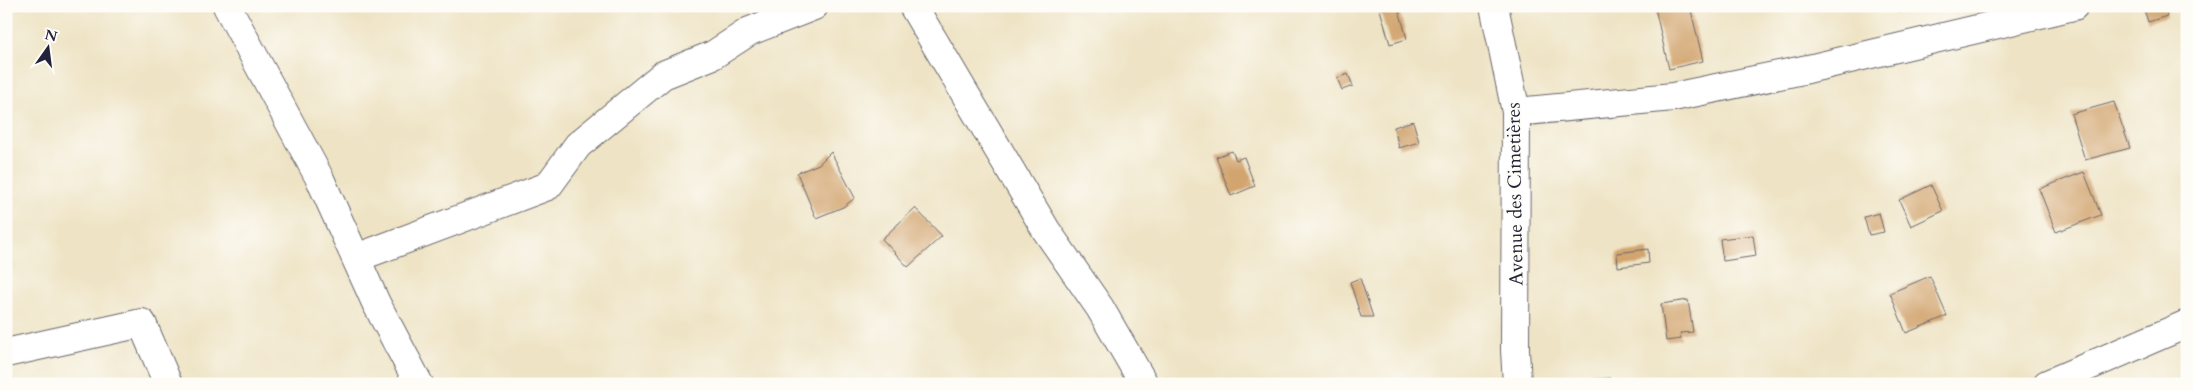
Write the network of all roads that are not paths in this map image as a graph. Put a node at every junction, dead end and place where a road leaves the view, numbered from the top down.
1 (227, 6) edge
2 (814, 6) edge
3 (913, 6) edge
4 (1494, 6) edge
5 (2074, 6) edge
6 (1516, 112) junction
7 (356, 258) junction
8 (2187, 324) edge
9 (6, 353) edge
10 (168, 384) edge
11 (419, 384) edge
12 (1144, 384) edge
13 (1517, 384) edge
14 (2047, 384) edge

1 - 7 street
2 - 7 street
3 - 12 street
4 - 6 street, Avenue des Cimetières
5 - 6 street
6 - 13 street, Avenue des Cimetières
7 - 11 street
8 - 14 street
9 - 10 street

